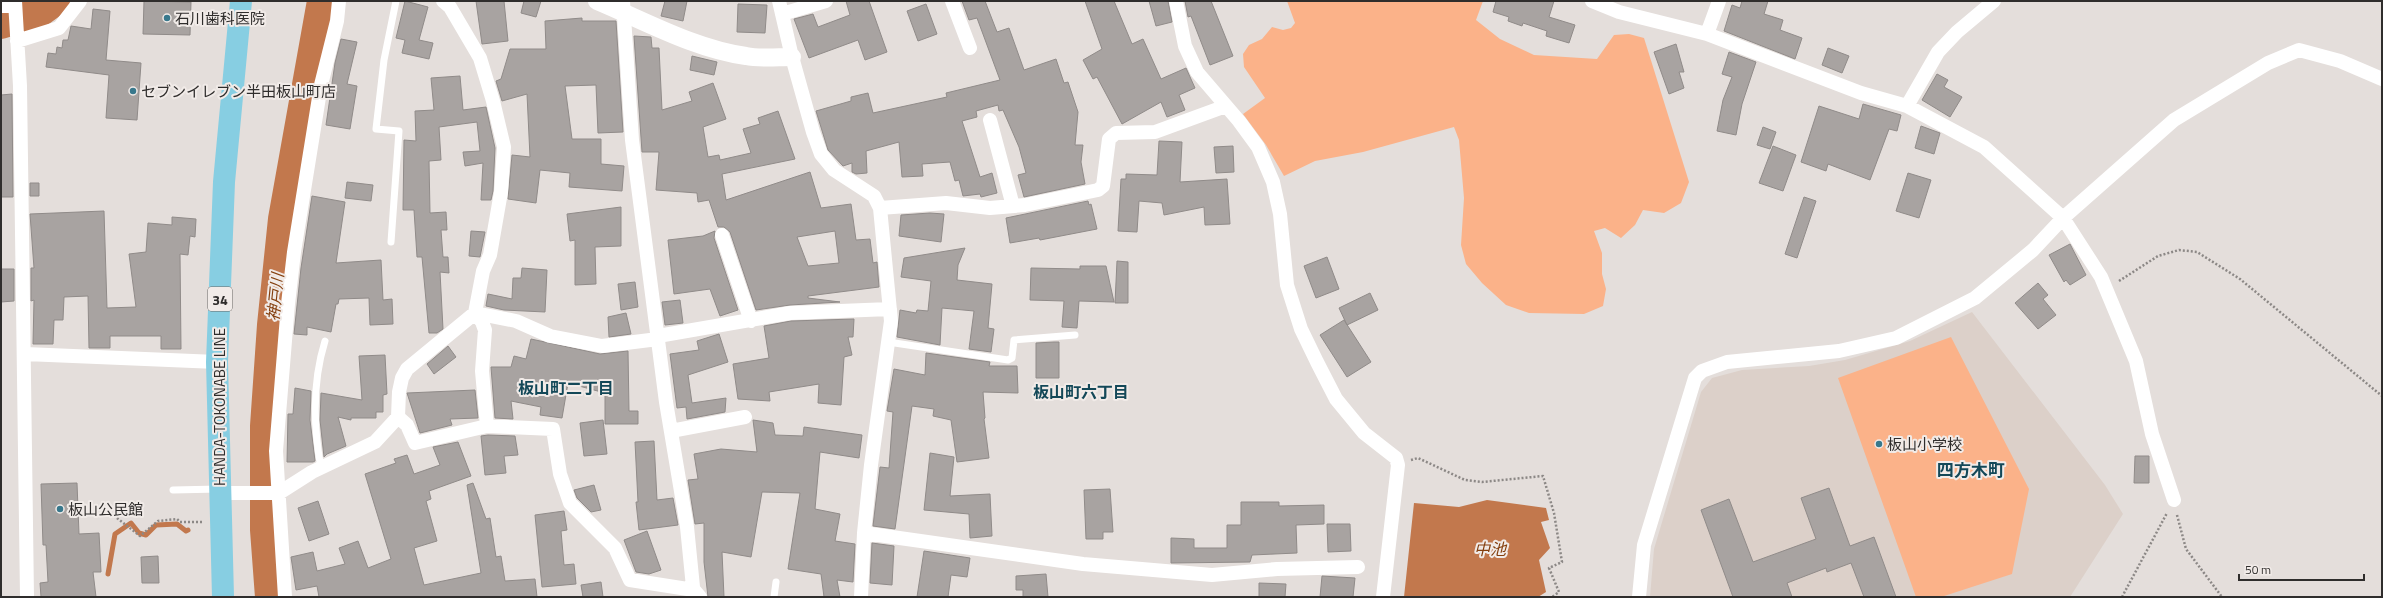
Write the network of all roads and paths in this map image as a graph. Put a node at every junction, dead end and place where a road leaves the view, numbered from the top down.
1 (80, 1) edge
2 (241, 1) edge
3 (339, 1) edge
4 (396, 1) edge
5 (443, 1) edge
6 (597, 1) edge
7 (826, 1) edge
8 (952, 1) edge
9 (1176, 1) edge
10 (1592, 1) edge
11 (1719, 1) edge
12 (1994, 1) edge
13 (11, 4) edge
14 (624, 7) edge
15 (781, 8) edge
16 (1707, 34) junction
17 (17, 38) junction
18 (970, 48) dead end
19 (792, 57) junction
20 (2382, 79) edge
21 (1226, 106) junction
22 (1907, 106) junction
23 (990, 120) dead end
24 (1013, 206) junction
25 (880, 208) junction
26 (2064, 218) junction
27 (722, 235) dead end
28 (391, 242) dead end
29 (2101, 277) junction
30 (890, 309) junction
31 (475, 313) junction
32 (751, 321) junction
33 (1075, 335) dead end
34 (658, 338) junction
35 (324, 341) dead end
36 (888, 342) junction
37 (25, 354) junction
38 (217, 362) junction
39 (2382, 396) edge
40 (398, 417) junction
41 (745, 417) dead end
42 (487, 426) junction
43 (671, 430) junction
44 (1406, 466) dead end
45 (321, 468) junction
46 (173, 490) dead end
47 (220, 491) junction
48 (277, 493) junction
49 (2174, 500) junction
50 (117, 518) dead end
51 (202, 522) dead end
52 (864, 533) junction
53 (1358, 567) dead end
54 (776, 582) dead end
55 (696, 595) edge
56 (26, 597) edge
57 (223, 597) edge
58 (285, 597) edge
59 (774, 597) edge
60 (861, 597) edge
61 (1383, 597) edge
62 (1552, 597) edge
63 (1639, 597) edge
64 (2122, 597) edge
65 (2222, 597) edge

1 - 17 street
2 - 38 main road, HANDA-TOKONABE LINE / 34
3 - 48 street
4 - 28 lane
5 - 31 street
6 - 14 street
7 - 15 street
8 - 18 street
9 - 21 street
10 - 16 street
11 - 16 street
12 - 22 street
13 - 17 street
14 - 19 street
14 - 34 street
15 - 19 street
16 - 22 street
17 - 37 street
19 - 25 street
20 - 26 street
21 - 24 street
21 - 61 street
22 - 26 street
23 - 24 street
24 - 25 street
25 - 30 street
26 - 29 street
26 - 63 street
27 - 32 street
29 - 39 path
29 - 49 street
30 - 32 street
30 - 36 street
31 - 34 street
31 - 40 street
31 - 42 street
32 - 34 street
33 - 36 lane
34 - 43 street
35 - 45 lane
36 - 52 street
37 - 38 street
37 - 56 street
38 - 47 main road, HANDA-TOKONABE LINE / 34
40 - 42 street
40 - 45 street
41 - 43 street
42 - 55 street
43 - 55 street
44 - 62 path
45 - 48 street
46 - 47 lane
47 - 48 street
47 - 57 main road, HANDA-TOKONABE LINE / 34
48 - 58 street
49 - 64 path
49 - 65 path
50 - 51 path
52 - 53 street
52 - 60 street
54 - 59 lane

